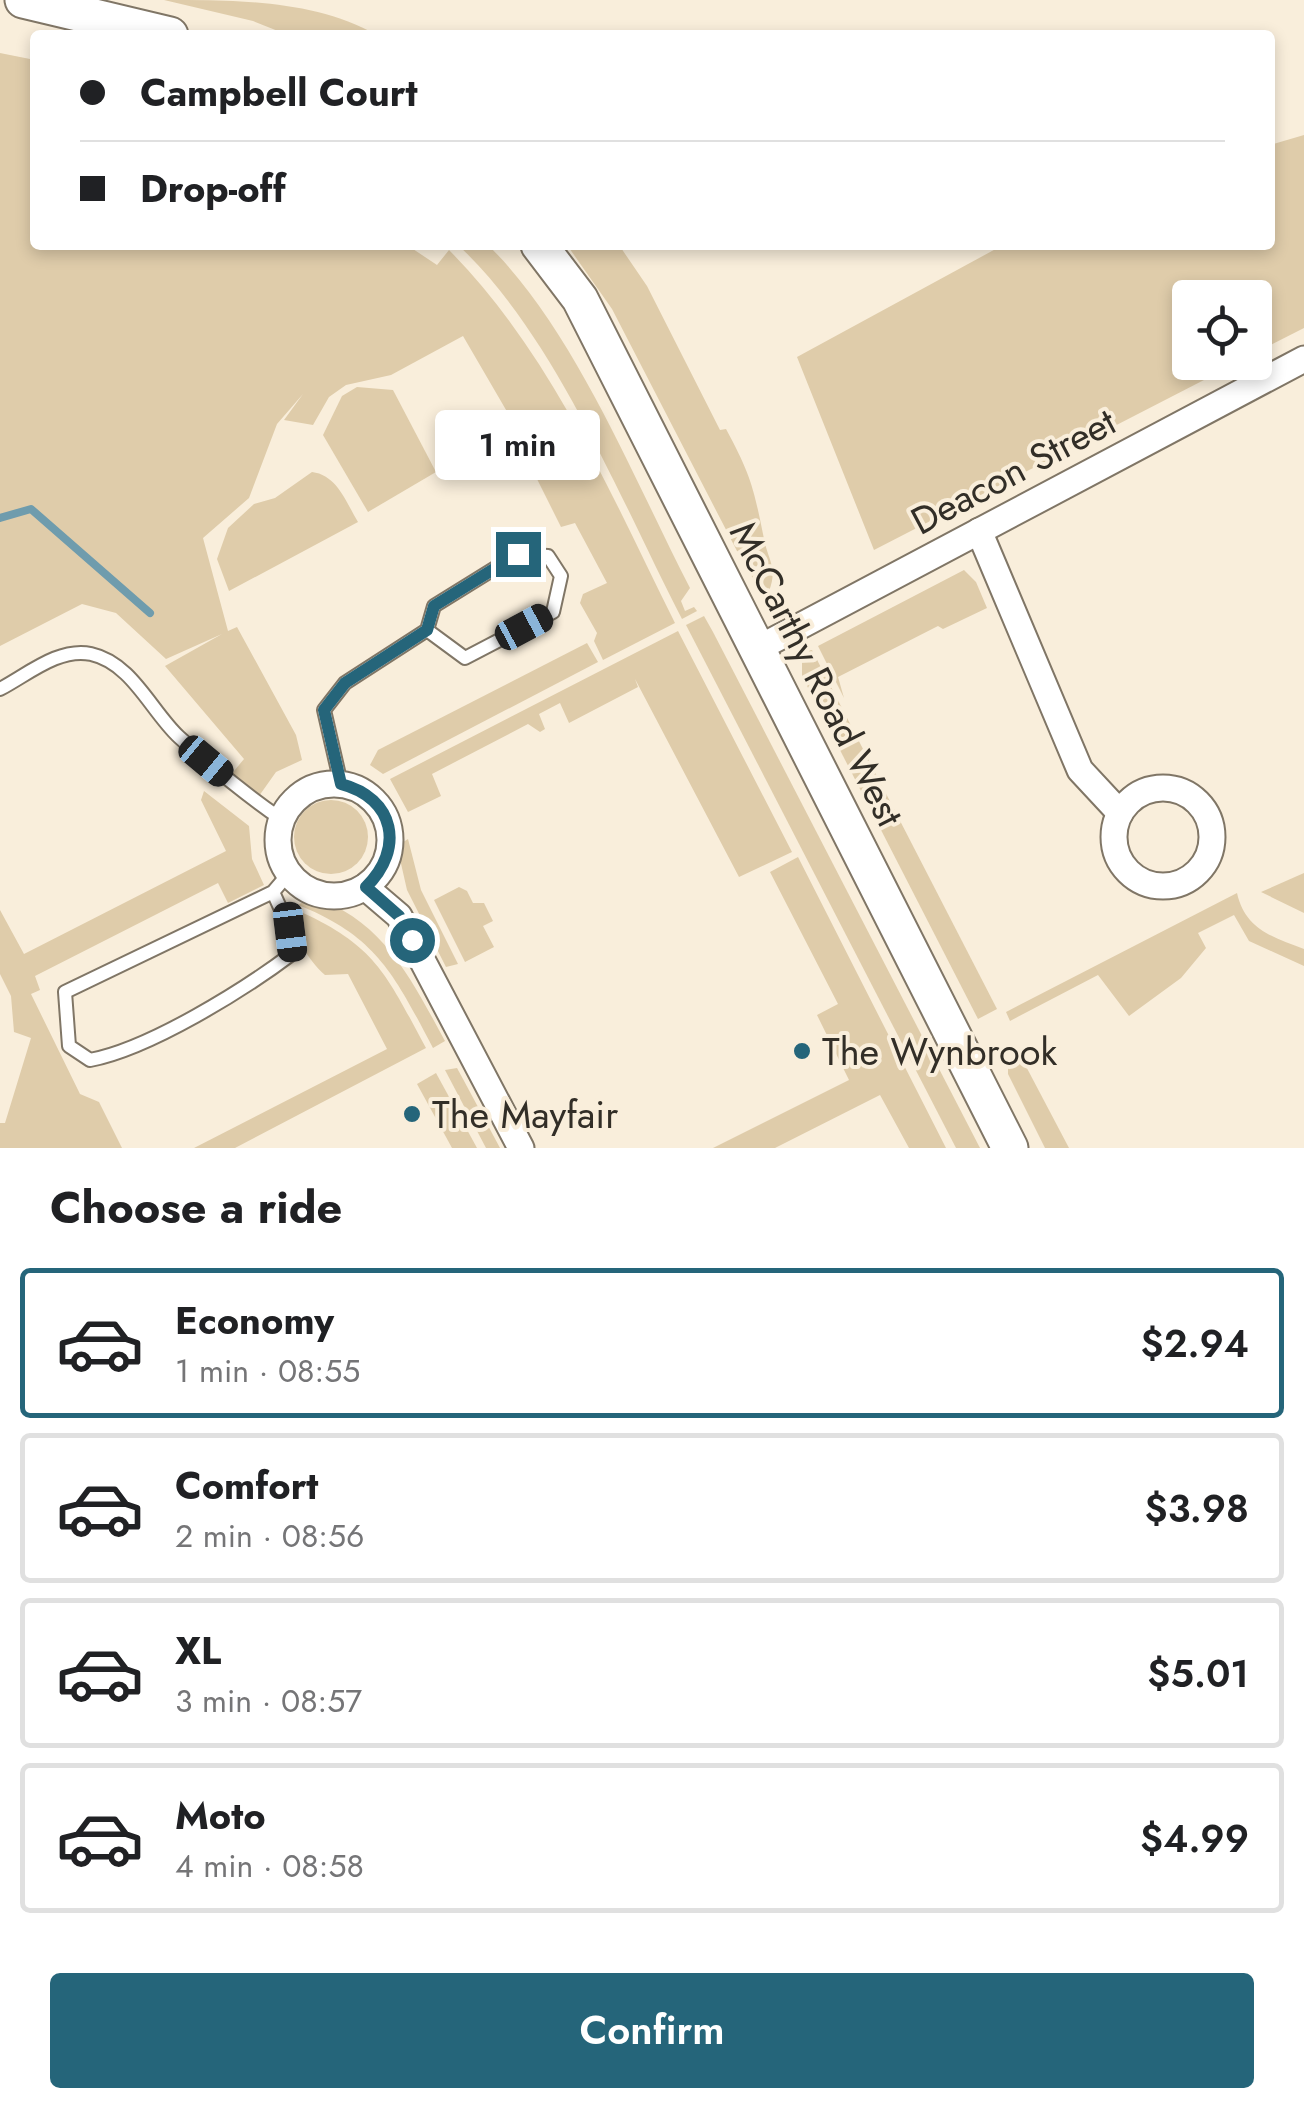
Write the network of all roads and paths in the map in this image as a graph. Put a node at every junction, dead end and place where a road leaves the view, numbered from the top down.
1 (25, 0) edge
2 (149, 30) edge
3 (543, 250) edge
4 (1304, 359) edge
5 (980, 531) junction
6 (427, 630) junction
7 (757, 649) junction
8 (0, 688) edge
9 (341, 784) junction
10 (1120, 813) dead end
11 (281, 820) junction
12 (282, 882) junction
13 (366, 887) junction
14 (521, 1148) edge
15 (1010, 1148) edge

1 - 2 street
3 - 7 street, McCarthy Road West
4 - 5 street, Deacon Street
5 - 7 street, Deacon Street
5 - 10 street
6 - 6 lane
6 - 9 lane
7 - 15 street, McCarthy Road West
8 - 11 lane
9 - 11 street
9 - 13 street
11 - 12 street
12 - 12 lane
12 - 13 street
13 - 14 street

